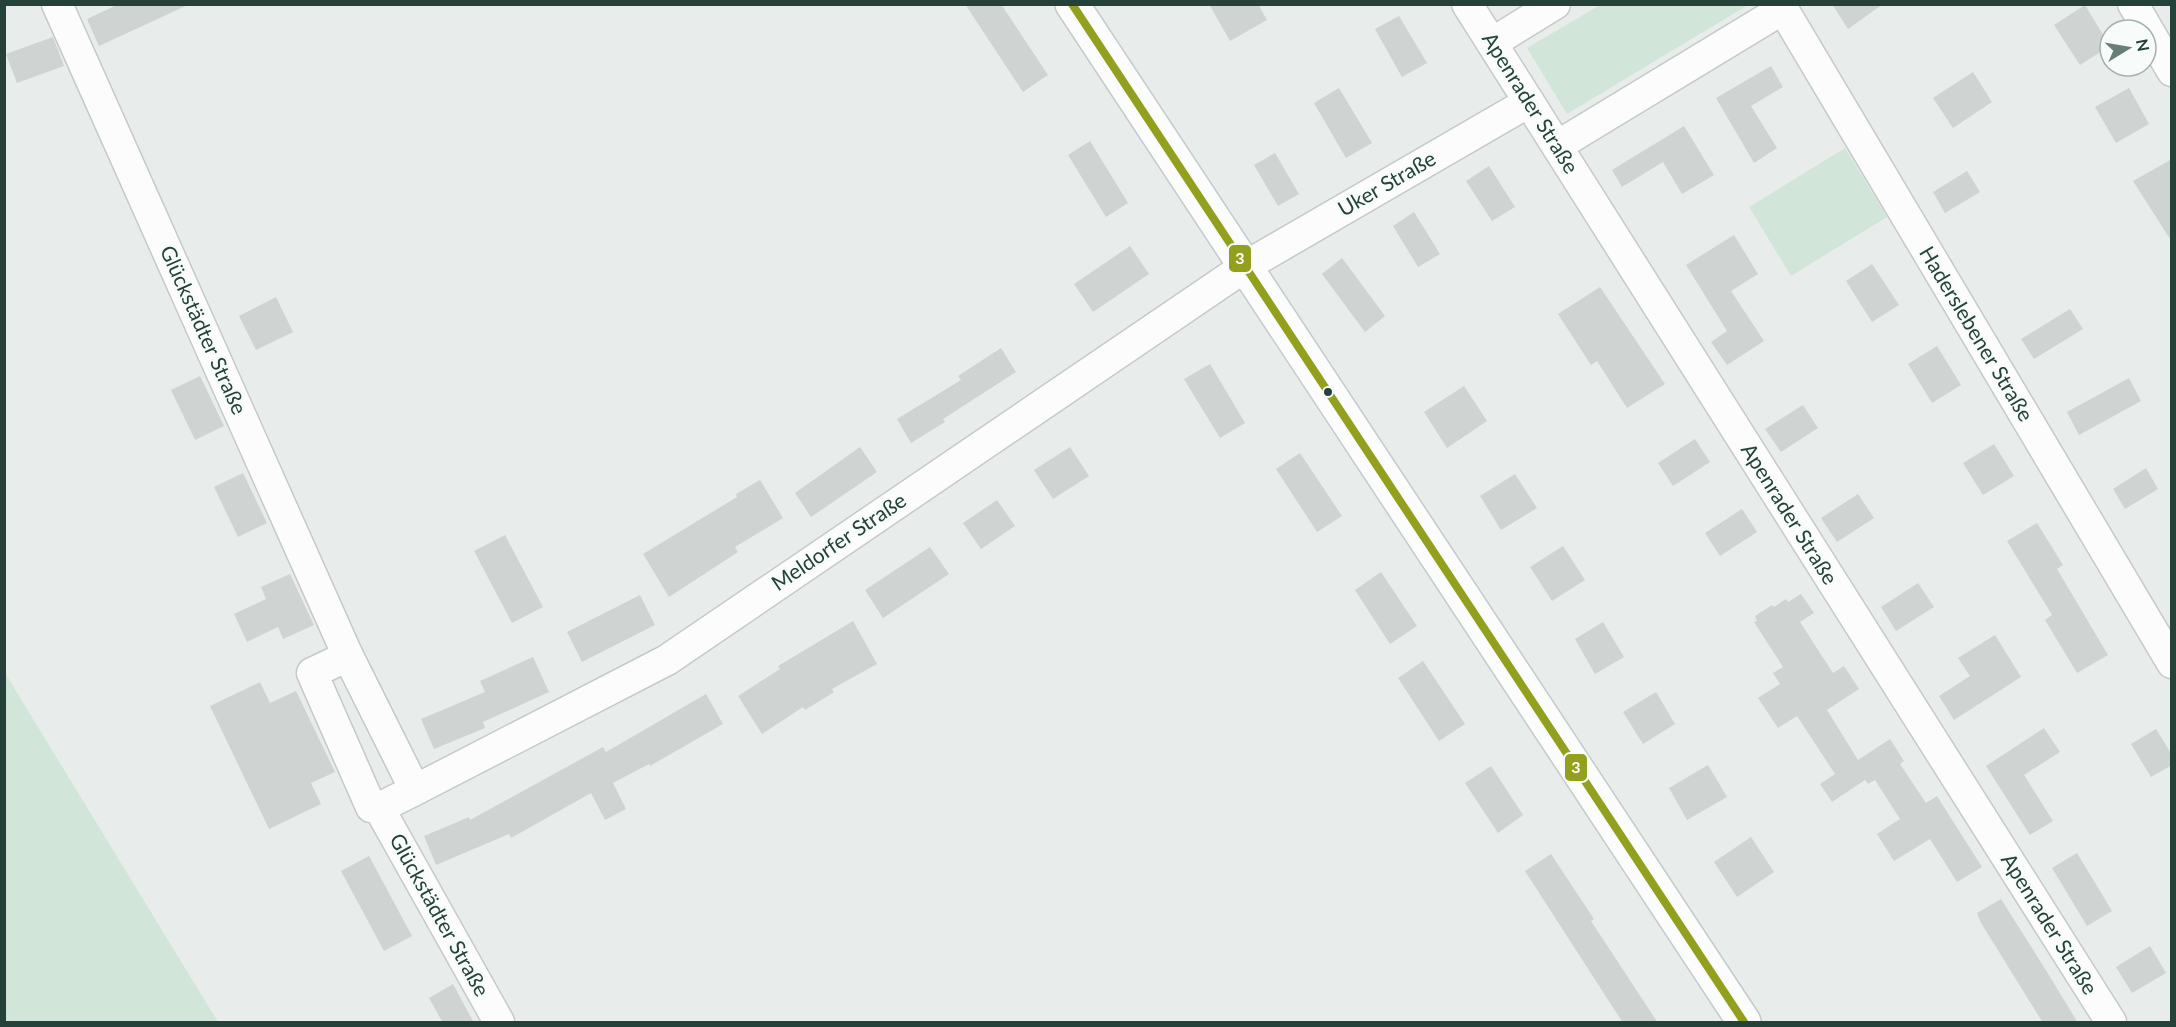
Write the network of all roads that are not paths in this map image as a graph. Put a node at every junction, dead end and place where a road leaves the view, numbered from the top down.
1 (57, 4) edge
2 (1072, 4) edge
3 (1467, 4) edge
4 (1556, 4) edge
5 (2133, 4) edge
6 (1782, 7) edge
7 (1492, 43) junction
8 (2172, 71) edge
9 (1529, 102) junction
10 (1557, 146) junction
11 (1246, 266) junction
12 (348, 656) junction
13 (2172, 663) edge
14 (416, 790) junction
15 (379, 808) junction
16 (499, 1023) edge
17 (1744, 1023) edge
18 (2111, 1023) edge

1 - 12 street, Glückstädter Straße
2 - 11 street
3 - 7 street, Apenrader Straße
4 - 7 street
5 - 8 street
6 - 10 street
6 - 13 street, Haderslebener Straße
7 - 9 street, Apenrader Straße
9 - 10 street, Apenrader Straße
9 - 11 street, Uker Straße
10 - 18 street, Apenrader Straße
11 - 14 street, Meldorfer Straße
11 - 17 street
12 - 14 street, Glückstädter Straße
12 - 15 street, Glückstädter Straße
14 - 15 street, Glückstädter Straße
15 - 16 street, Glückstädter Straße

